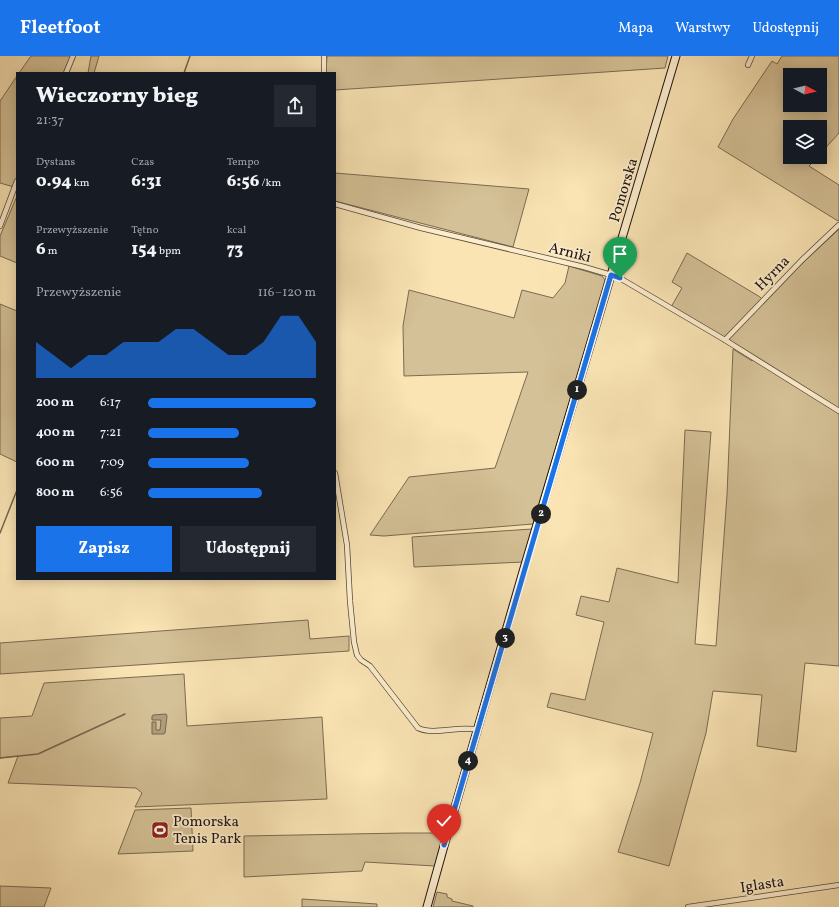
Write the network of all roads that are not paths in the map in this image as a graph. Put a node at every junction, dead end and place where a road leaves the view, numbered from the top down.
1 (72, 56) edge
2 (324, 56) edge
3 (676, 56) edge
4 (752, 56) edge
5 (748, 65) dead end
6 (66, 72) edge
7 (324, 72) edge
8 (16, 185) edge
9 (336, 204) edge
10 (839, 225) edge
11 (0, 226) edge
12 (611, 275) junction
13 (725, 340) junction
14 (839, 411) edge
15 (336, 478) edge
16 (478, 730) junction
17 (839, 885) edge
18 (428, 907) edge
19 (688, 907) edge

1 - 6 street
2 - 7 street
3 - 12 street, Pomorska
4 - 5 street
8 - 11 street
9 - 12 street, Arniki
10 - 13 street, Hyrna
12 - 13 street, Arniki
12 - 16 street, Pomorska
13 - 14 street, Arniki
15 - 16 street
16 - 18 street, Pomorska
17 - 19 street, Iglasta

